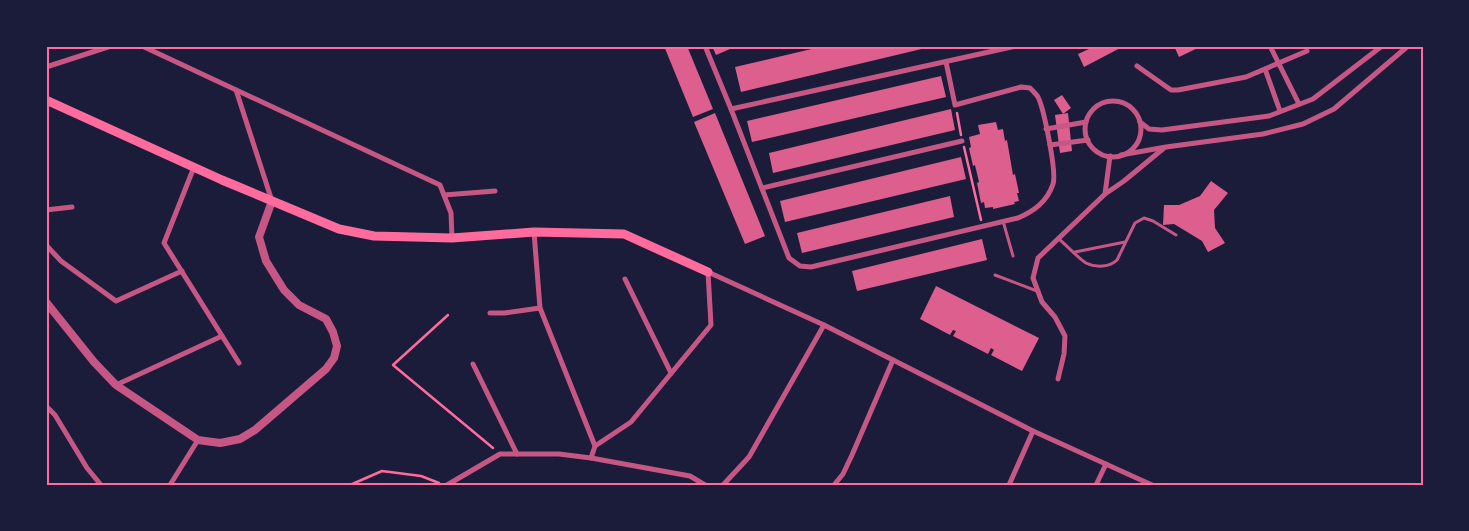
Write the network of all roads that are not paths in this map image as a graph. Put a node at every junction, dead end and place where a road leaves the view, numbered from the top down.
1 (111, 46) edge
2 (142, 46) edge
3 (705, 46) edge
4 (1016, 46) edge
5 (1270, 46) edge
6 (1382, 46) edge
7 (1408, 46) edge
8 (1307, 51) dead end
9 (946, 62) junction
10 (1279, 64) junction
11 (1137, 66) dead end
12 (46, 67) edge
13 (1266, 69) junction
14 (236, 90) junction
15 (46, 100) edge
16 (1299, 104) junction
17 (732, 109) junction
18 (1280, 112) junction
19 (1086, 122) junction
20 (1140, 122) junction
21 (1046, 129) junction
22 (1088, 140) junction
23 (962, 141) road end
24 (1050, 146) junction
25 (1166, 147) junction
26 (1121, 155) junction
27 (1110, 156) junction
28 (194, 167) junction
29 (762, 188) junction
30 (495, 191) dead end
31 (1105, 194) junction
32 (444, 195) junction
33 (272, 201) junction
34 (72, 207) dead end
35 (46, 210) edge
36 (1003, 221) junction
37 (534, 232) junction
38 (1176, 235) dead end
39 (452, 238) junction
40 (1058, 238) junction
41 (1126, 242) junction
42 (46, 245) edge
43 (1075, 252) junction
44 (1013, 256) dead end
45 (182, 271) junction
46 (708, 272) junction
47 (995, 275) dead end
48 (625, 279) dead end
49 (1038, 292) junction
50 (46, 302) edge
51 (540, 308) junction
52 (490, 313) dead end
53 (824, 325) junction
54 (222, 336) junction
55 (893, 360) junction
56 (238, 363) dead end
57 (473, 364) dead end
58 (671, 373) junction
59 (1058, 379) dead end
60 (116, 385) junction
61 (46, 406) edge
62 (1033, 431) junction
63 (198, 440) junction
64 (595, 446) junction
65 (517, 454) junction
66 (590, 458) junction
67 (1106, 464) junction
68 (101, 485) edge
69 (170, 485) edge
70 (447, 485) edge
71 (705, 485) edge
72 (723, 485) edge
73 (834, 485) edge
74 (1009, 485) edge
75 (1096, 485) edge
76 (1152, 485) edge

1 - 12 street
2 - 14 street
3 - 17 street
4 - 9 street
5 - 10 street
6 - 16 street
7 - 25 street
8 - 10 street
9 - 17 street
9 - 21 street
10 - 13 street
10 - 16 street
11 - 13 street
13 - 18 street
14 - 32 street
14 - 33 street
15 - 28 main road
16 - 18 street
17 - 29 street
18 - 20 street
19 - 20 street
19 - 21 street
19 - 22 street
20 - 26 street
21 - 24 street
22 - 24 street
22 - 27 street
23 - 29 street
24 - 36 street
25 - 26 street
25 - 31 street
26 - 27 street
27 - 31 street
28 - 33 main road
28 - 45 street
29 - 36 street
30 - 32 street
31 - 40 street
32 - 39 street
33 - 39 main road
33 - 63 street
34 - 35 street
36 - 44 lane
37 - 39 main road
37 - 46 main road
37 - 51 street
38 - 41 lane
40 - 43 lane
40 - 49 street
41 - 43 lane
41 - 43 lane
42 - 45 street
45 - 54 street
46 - 53 street
46 - 58 street
47 - 49 lane
48 - 58 street
49 - 59 street
50 - 60 street
51 - 52 street
51 - 64 street
53 - 55 street
53 - 72 street
54 - 56 street
54 - 60 street
55 - 62 street
55 - 73 street
57 - 65 street
58 - 64 street
60 - 63 street
61 - 68 street
62 - 67 street
62 - 74 street
63 - 69 street
64 - 66 street
65 - 66 street
65 - 70 street
66 - 71 street
67 - 75 street
67 - 76 street

